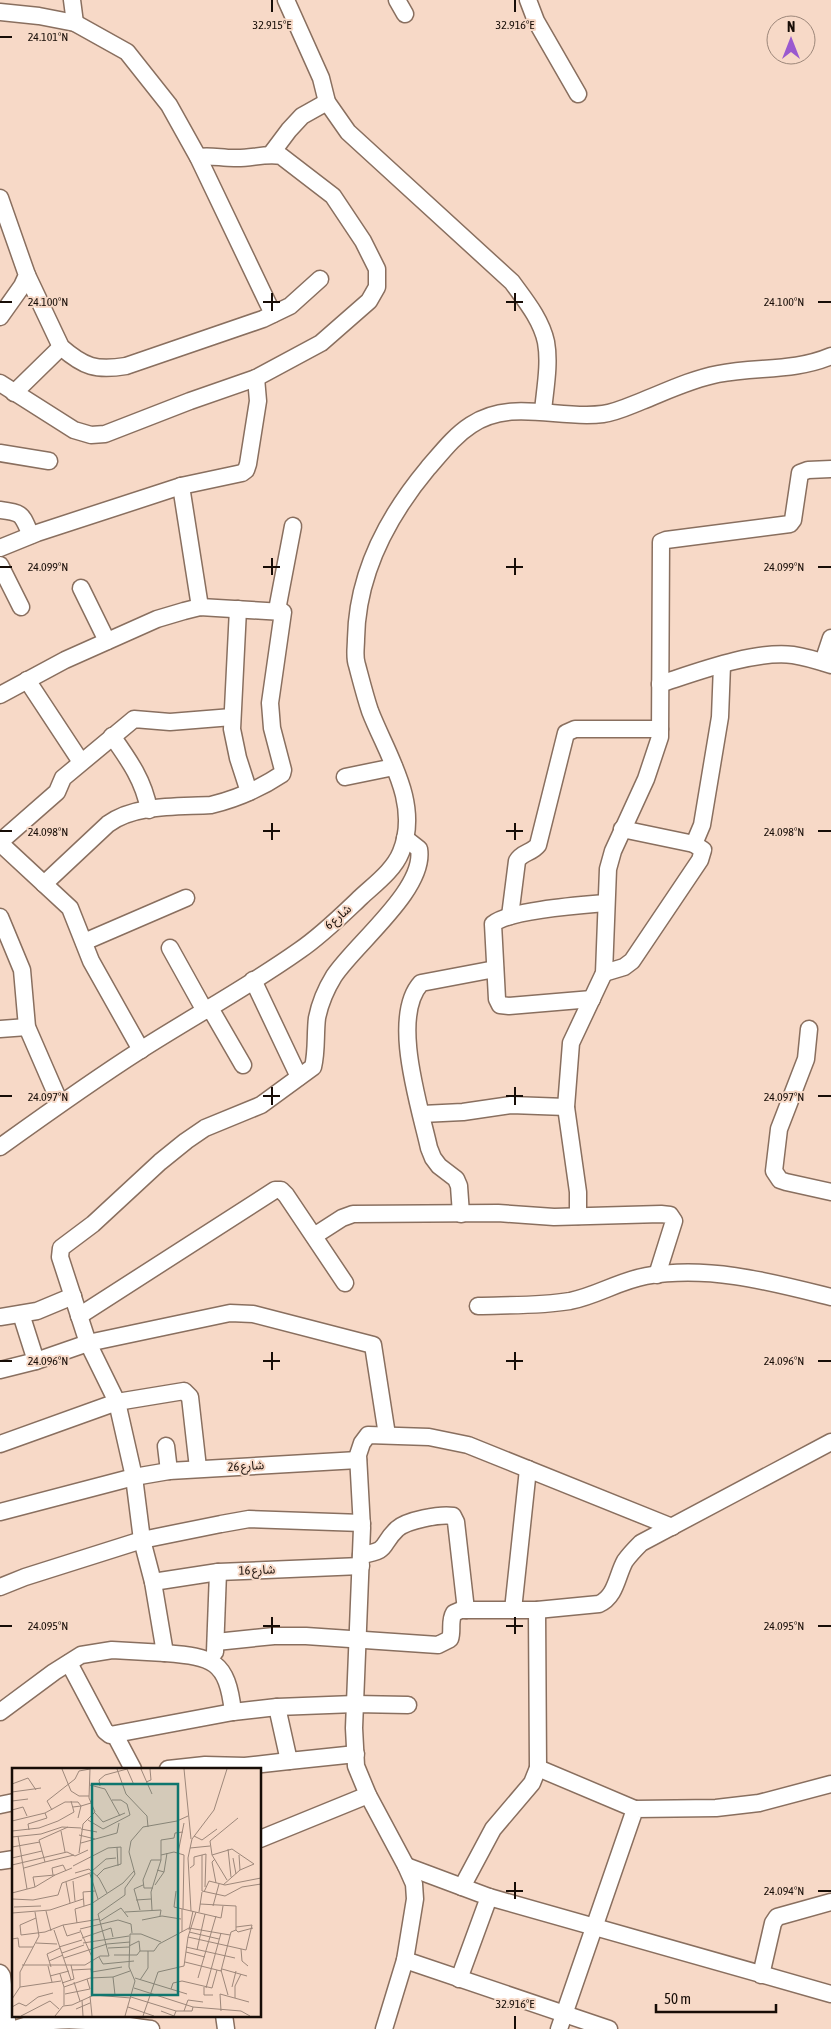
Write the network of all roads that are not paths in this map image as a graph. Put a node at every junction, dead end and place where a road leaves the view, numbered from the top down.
1 (72, 0) edge
2 (286, 0) edge
3 (528, 0) edge
4 (0, 12) edge
5 (75, 23) junction
6 (578, 94) dead end
7 (327, 102) junction
8 (271, 154) junction
9 (198, 158) junction
10 (0, 198) edge
11 (27, 275) junction
12 (320, 279) dead end
13 (272, 314) junction
14 (0, 317) edge
15 (61, 346) junction
16 (830, 356) edge
17 (256, 378) junction
18 (0, 383) edge
19 (14, 393) junction
20 (543, 411) junction
21 (0, 453) edge
22 (49, 461) dead end
23 (831, 469) edge
24 (181, 486) junction
25 (0, 510) edge
26 (294, 526) dead end
27 (31, 535) junction
28 (0, 548) edge
29 (0, 565) edge
30 (82, 588) dead end
31 (21, 607) dead end
32 (200, 607) junction
33 (238, 609) junction
34 (277, 610) junction
35 (831, 638) edge
36 (107, 642) junction
37 (722, 664) junction
38 (827, 664) edge
39 (26, 680) junction
40 (660, 684) junction
41 (0, 695) edge
42 (232, 717) junction
43 (660, 729) junction
44 (112, 736) junction
45 (81, 762) junction
46 (394, 767) junction
47 (345, 777) dead end
48 (249, 792) junction
49 (149, 810) junction
50 (622, 829) junction
51 (405, 838) junction
52 (694, 844) junction
53 (3, 849) edge
54 (44, 884) junction
55 (186, 898) dead end
56 (606, 903) junction
57 (510, 916) junction
58 (0, 917) edge
59 (84, 942) junction
60 (170, 948) dead end
61 (496, 968) junction
62 (604, 973) junction
63 (253, 980) junction
64 (592, 999) junction
65 (207, 1010) junction
66 (27, 1027) junction
67 (0, 1029) edge
68 (808, 1029) dead end
69 (141, 1050) junction
70 (243, 1065) dead end
71 (299, 1077) junction
72 (60, 1103) junction
73 (566, 1107) junction
74 (422, 1114) junction
75 (0, 1146) edge
76 (831, 1192) edge
77 (461, 1214) junction
78 (578, 1216) junction
79 (314, 1236) junction
80 (657, 1275) junction
81 (345, 1283) dead end
82 (73, 1296) junction
83 (831, 1297) edge
84 (478, 1306) dead end
85 (21, 1314) junction
86 (79, 1316) junction
87 (0, 1317) edge
88 (88, 1343) junction
89 (36, 1361) junction
90 (0, 1370) edge
91 (117, 1402) junction
92 (387, 1435) junction
93 (831, 1442) edge
94 (0, 1444) edge
95 (166, 1446) dead end
96 (358, 1460) junction
97 (198, 1468) junction
98 (528, 1469) junction
99 (169, 1471) junction
100 (134, 1477) junction
101 (0, 1512) edge
102 (362, 1523) junction
103 (672, 1527) junction
104 (142, 1540) junction
105 (361, 1561) junction
106 (218, 1572) junction
107 (153, 1582) junction
108 (0, 1587) edge
109 (466, 1610) junction
110 (513, 1610) junction
111 (538, 1610) junction
112 (358, 1640) junction
113 (216, 1642) junction
114 (165, 1653) junction
115 (69, 1663) junction
116 (215, 1664) junction
117 (355, 1704) junction
118 (408, 1705) dead end
119 (277, 1707) junction
120 (0, 1712) edge
121 (233, 1712) junction
122 (114, 1735) junction
123 (356, 1754) junction
124 (289, 1761) junction
125 (132, 1768) edge
126 (178, 1768) edge
127 (538, 1768) junction
128 (831, 1784) edge
129 (368, 1796) junction
130 (635, 1809) junction
131 (261, 1839) edge
132 (0, 1852) edge
133 (0, 1861) edge
134 (406, 1866) junction
135 (462, 1886) junction
136 (489, 1897) junction
137 (831, 1902) edge
138 (594, 1927) junction
139 (404, 1960) junction
140 (0, 1972) edge
141 (761, 1975) junction
142 (460, 1980) junction
143 (831, 1994) edge
144 (224, 2016) edge
145 (561, 2022) edge
146 (8, 2029) edge
147 (15, 2029) edge
148 (151, 2029) edge
149 (226, 2029) edge
150 (384, 2029) edge
151 (609, 2029) edge

1 - 5 street
2 - 7 street
3 - 6 street
4 - 5 street
5 - 9 street
7 - 8 street
7 - 20 street
8 - 9 street
8 - 17 street
9 - 13 street
10 - 11 street
11 - 14 street
11 - 15 street
12 - 13 street
13 - 15 street
15 - 19 street
16 - 20 street, شارع 6
17 - 19 street
17 - 24 street
18 - 19 street
20 - 46 street, شارع 6
21 - 22 street
23 - 40 street
24 - 27 street
24 - 32 street
25 - 27 street
26 - 34 street
27 - 28 street
29 - 31 street
30 - 36 street
32 - 33 street
32 - 36 street
33 - 34 street
33 - 42 street
34 - 48 street
35 - 38 street
36 - 39 street
37 - 38 street
37 - 40 street
37 - 52 street
39 - 41 street
39 - 45 street
40 - 43 street
42 - 44 street
42 - 48 street
43 - 50 street
43 - 57 street
44 - 45 street
44 - 49 street
45 - 53 street
46 - 47 street
46 - 51 street, شارع 6
48 - 49 street
49 - 54 street
50 - 52 street
50 - 56 street
51 - 63 street, شارع 6
51 - 71 street
52 - 62 street
53 - 54 street
54 - 59 street
55 - 59 street
56 - 57 street
56 - 62 street
57 - 61 street
58 - 66 street
59 - 69 street
60 - 65 street
61 - 64 street
61 - 74 street
62 - 64 street
63 - 65 street, شارع 6
63 - 71 street
64 - 73 street
65 - 69 street, شارع 6
65 - 70 street
66 - 67 street
66 - 72 street
68 - 76 street
69 - 72 street, شارع 6
71 - 82 street
72 - 75 street, شارع 6
73 - 74 street
73 - 78 street
74 - 77 street
77 - 78 street
77 - 79 street
78 - 80 street
79 - 81 street
79 - 86 street
80 - 83 street
80 - 84 street
82 - 85 street
82 - 86 street
85 - 87 street
85 - 89 street
86 - 88 street
88 - 89 street
88 - 91 street
88 - 92 street
89 - 90 street
91 - 94 street
91 - 97 street
91 - 100 street
92 - 96 street
92 - 98 street
93 - 103 street
95 - 99 street
96 - 97 street, شارع 26
96 - 102 street
97 - 99 street, شارع 26
98 - 103 street
98 - 110 street
99 - 100 street, شارع 26
100 - 101 street, شارع 26
100 - 104 street
102 - 104 street
102 - 105 street
103 - 111 street
104 - 107 street
104 - 108 street
105 - 106 street, شارع 16
105 - 109 street, شارع 16
105 - 112 street
106 - 107 street, شارع 16
106 - 113 street
107 - 114 street
109 - 110 street
109 - 112 street
110 - 111 street
111 - 127 street
112 - 113 street
112 - 117 street
113 - 116 street
114 - 115 street
114 - 116 street
115 - 120 street
115 - 122 street
116 - 121 street
117 - 118 street
117 - 119 street
117 - 123 street
119 - 121 street
119 - 124 street
121 - 122 street
122 - 125 street
123 - 124 street
123 - 129 street
124 - 126 street
127 - 130 street
127 - 135 street
128 - 130 street
129 - 131 street
129 - 134 street
130 - 138 street
132 - 133 street
134 - 135 street
134 - 139 street
135 - 136 street
136 - 138 street
136 - 142 street
137 - 141 street
138 - 141 street
138 - 145 street
139 - 142 street
139 - 150 street
140 - 146 street
141 - 143 street
142 - 145 street
144 - 149 street
145 - 151 street
147 - 148 street

